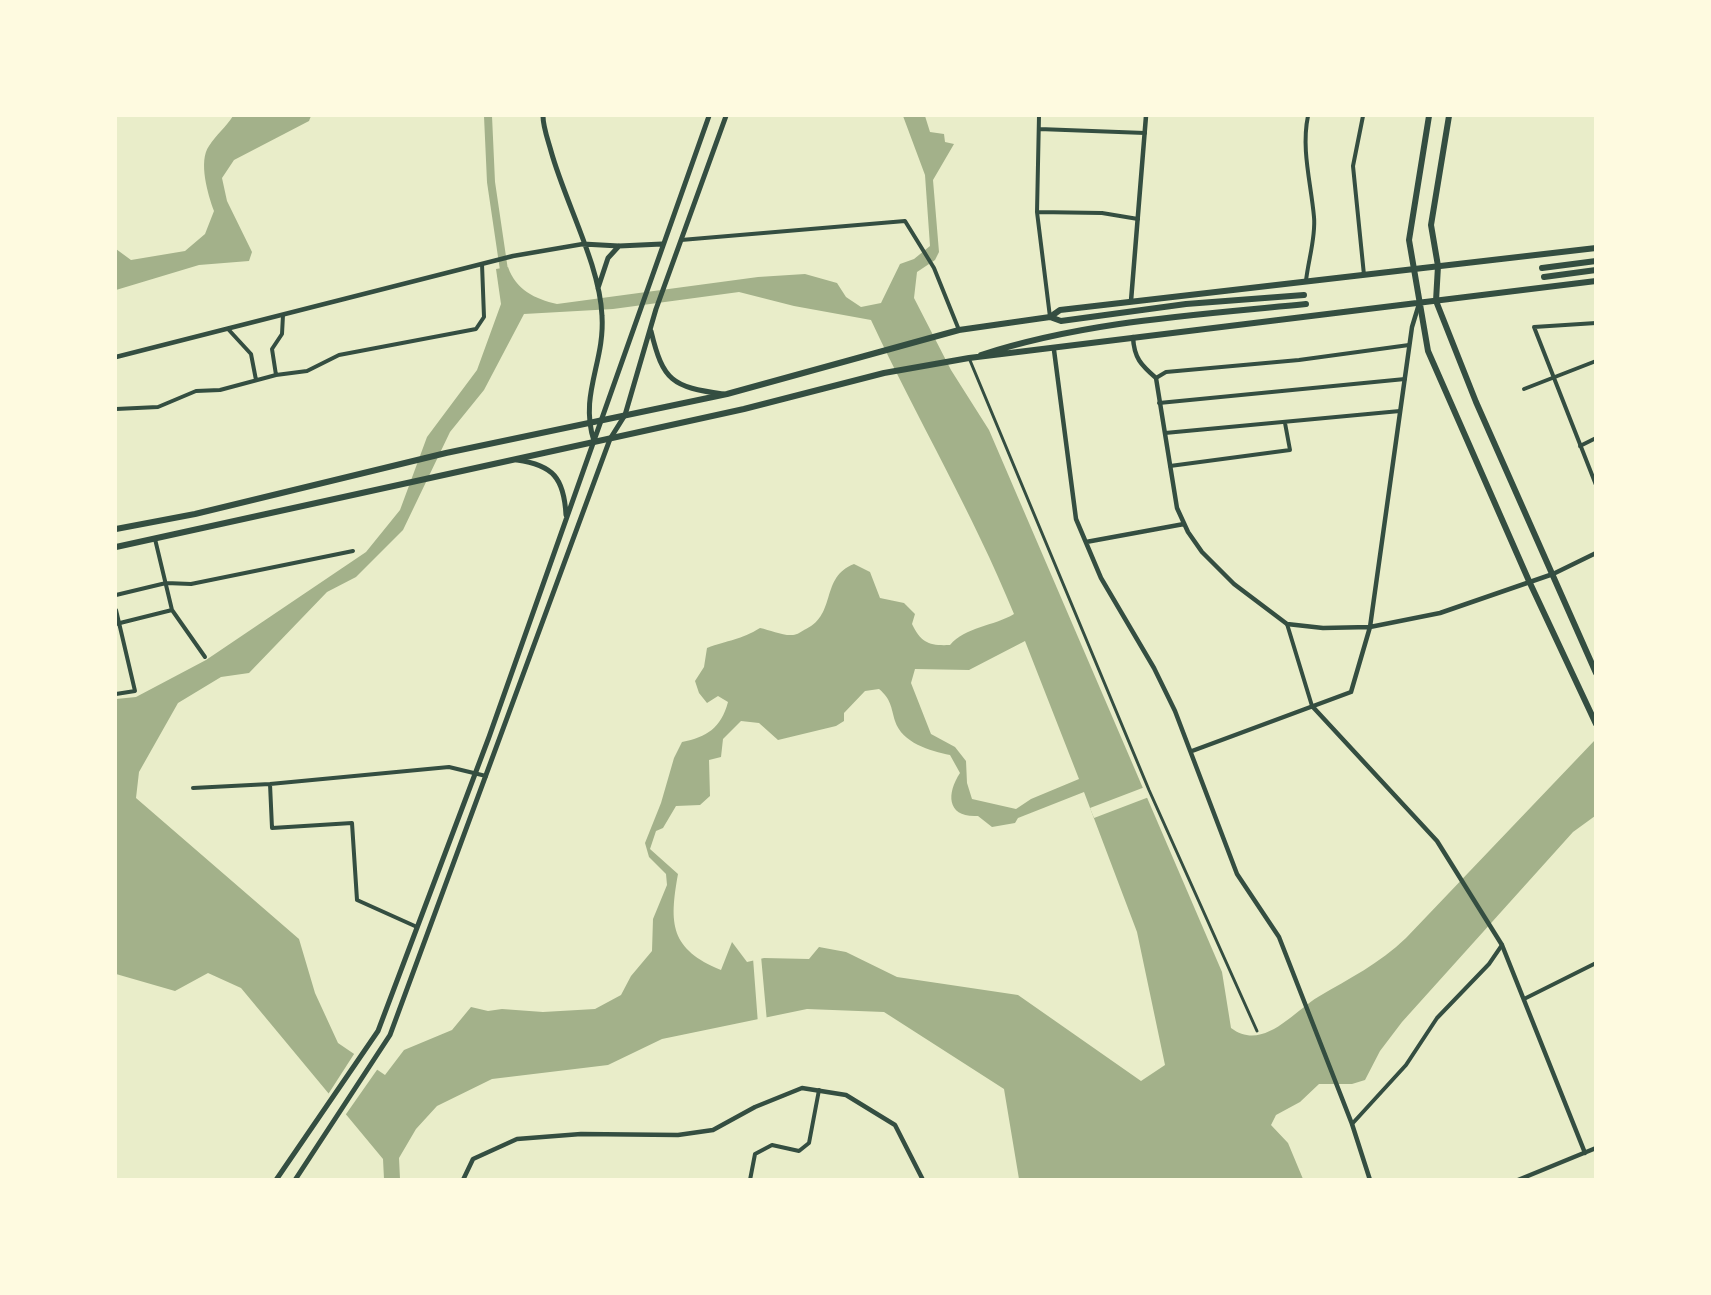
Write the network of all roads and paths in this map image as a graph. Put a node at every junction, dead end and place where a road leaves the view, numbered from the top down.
1 (543, 116) edge
2 (709, 116) edge
3 (726, 116) edge
4 (1039, 116) edge
5 (1146, 116) edge
6 (1308, 116) edge
7 (1363, 116) edge
8 (1429, 116) edge
9 (1449, 116) edge
10 (1039, 129) junction
11 (1145, 133) junction
12 (1037, 212) junction
13 (1138, 219) junction
14 (680, 240) junction
15 (583, 244) junction
16 (662, 244) junction
17 (619, 246) junction
18 (1596, 248) edge
19 (1596, 261) edge
20 (482, 264) junction
21 (1438, 266) junction
22 (1542, 268) dead end
23 (1413, 269) junction
24 (1596, 270) edge
25 (1364, 274) junction
26 (1544, 277) dead end
27 (1306, 281) junction
28 (1596, 281) edge
29 (598, 290) junction
30 (1305, 295) dead end
31 (1131, 301) junction
32 (1436, 301) junction
33 (1419, 303) junction
34 (1306, 304) dead end
35 (283, 315) junction
36 (1050, 317) junction
37 (1596, 323) edge
38 (228, 330) junction
39 (651, 330) junction
40 (959, 330) junction
41 (1133, 337) junction
42 (1409, 345) junction
43 (1054, 350) junction
44 (116, 357) edge
45 (969, 358) junction
46 (1596, 361) edge
47 (276, 375) junction
48 (1156, 378) junction
49 (1552, 378) junction
50 (1405, 379) junction
51 (256, 380) junction
52 (1524, 390) dead end
53 (727, 394) junction
54 (1160, 404) junction
55 (116, 409) edge
56 (1400, 411) junction
57 (625, 415) junction
58 (603, 420) junction
59 (588, 423) junction
60 (1285, 423) junction
61 (1164, 433) junction
62 (1596, 438) edge
63 (610, 439) junction
64 (594, 441) junction
65 (1580, 446) junction
66 (513, 460) junction
67 (1169, 466) junction
68 (1596, 485) edge
69 (566, 519) junction
70 (1184, 524) junction
71 (116, 529) edge
72 (155, 539) junction
73 (1086, 542) junction
74 (116, 547) edge
75 (353, 551) dead end
76 (1596, 553) edge
77 (1553, 574) junction
78 (1528, 581) junction
79 (166, 583) junction
80 (116, 595) edge
81 (116, 610) edge
82 (172, 610) junction
83 (117, 624) edge
84 (1287, 624) junction
85 (1370, 627) junction
86 (204, 657) dead end
87 (1596, 673) edge
88 (116, 694) edge
89 (1312, 706) junction
90 (1596, 724) edge
91 (1192, 751) junction
92 (475, 773) junction
93 (486, 776) junction
94 (270, 784) junction
95 (193, 788) dead end
96 (417, 927) junction
97 (1502, 945) junction
98 (1596, 963) edge
99 (1524, 999) junction
100 (1257, 1031) dead end
101 (819, 1090) junction
102 (1352, 1124) junction
103 (1596, 1148) edge
104 (1586, 1153) junction
105 (276, 1179) edge
106 (295, 1179) edge
107 (463, 1179) edge
108 (750, 1179) edge
109 (923, 1179) edge
110 (1370, 1179) edge
111 (1518, 1179) edge

1 - 15 main road
2 - 16 main road
3 - 14 main road
4 - 10 street
5 - 11 street
6 - 27 street
7 - 25 street
8 - 23 main road
9 - 21 main road
10 - 11 street
10 - 12 street
11 - 13 street
12 - 13 street
12 - 36 street
13 - 31 street
14 - 39 main road
14 - 40 street
15 - 17 main road
15 - 20 street
15 - 29 main road
16 - 17 main road
16 - 58 main road
17 - 29 main road
18 - 21 main road
19 - 22 main road
20 - 35 street
20 - 47 street
21 - 23 main road
21 - 32 main road
23 - 25 main road
23 - 33 main road
24 - 26 main road
25 - 27 main road
27 - 31 main road
28 - 32 main road
29 - 59 main road
30 - 36 main road
31 - 36 main road
32 - 33 main road
32 - 77 main road
33 - 41 main road
33 - 42 street
33 - 78 main road
34 - 45 main road
35 - 38 street
35 - 47 street
36 - 40 main road
37 - 49 street
38 - 44 street
38 - 51 street
39 - 53 main road
39 - 57 main road
40 - 53 main road
41 - 43 main road
41 - 48 street
42 - 48 street
42 - 50 street
43 - 45 main road
43 - 73 street
45 - 63 main road
45 - 100 street
46 - 49 street
47 - 51 street
48 - 54 street
49 - 52 street
49 - 65 street
50 - 54 street
50 - 56 street
51 - 55 street
53 - 57 main road
54 - 61 street
56 - 60 street
56 - 85 street
57 - 58 main road
57 - 63 main road
58 - 59 main road
58 - 64 main road
59 - 64 main road
59 - 71 main road
60 - 61 street
60 - 67 street
61 - 67 street
62 - 65 street
63 - 64 main road
63 - 93 main road
64 - 66 main road
64 - 69 main road
65 - 68 street
66 - 69 main road
66 - 72 main road
67 - 70 street
69 - 92 main road
70 - 73 street
70 - 84 street
72 - 74 main road
72 - 79 street
73 - 91 street
75 - 79 street
76 - 77 street
77 - 78 street
77 - 87 main road
78 - 85 street
78 - 90 main road
79 - 80 street
79 - 82 street
81 - 83 street
82 - 83 street
82 - 86 street
83 - 88 street
84 - 85 street
84 - 89 street
85 - 89 street
89 - 91 street
89 - 97 street
91 - 102 street
92 - 93 street
92 - 94 street
92 - 96 main road
93 - 106 main road
94 - 95 street
94 - 96 street
96 - 105 main road
97 - 99 street
97 - 102 street
98 - 99 street
99 - 104 street
101 - 107 street
101 - 108 street
101 - 109 street
102 - 110 street
103 - 104 street
104 - 111 street

